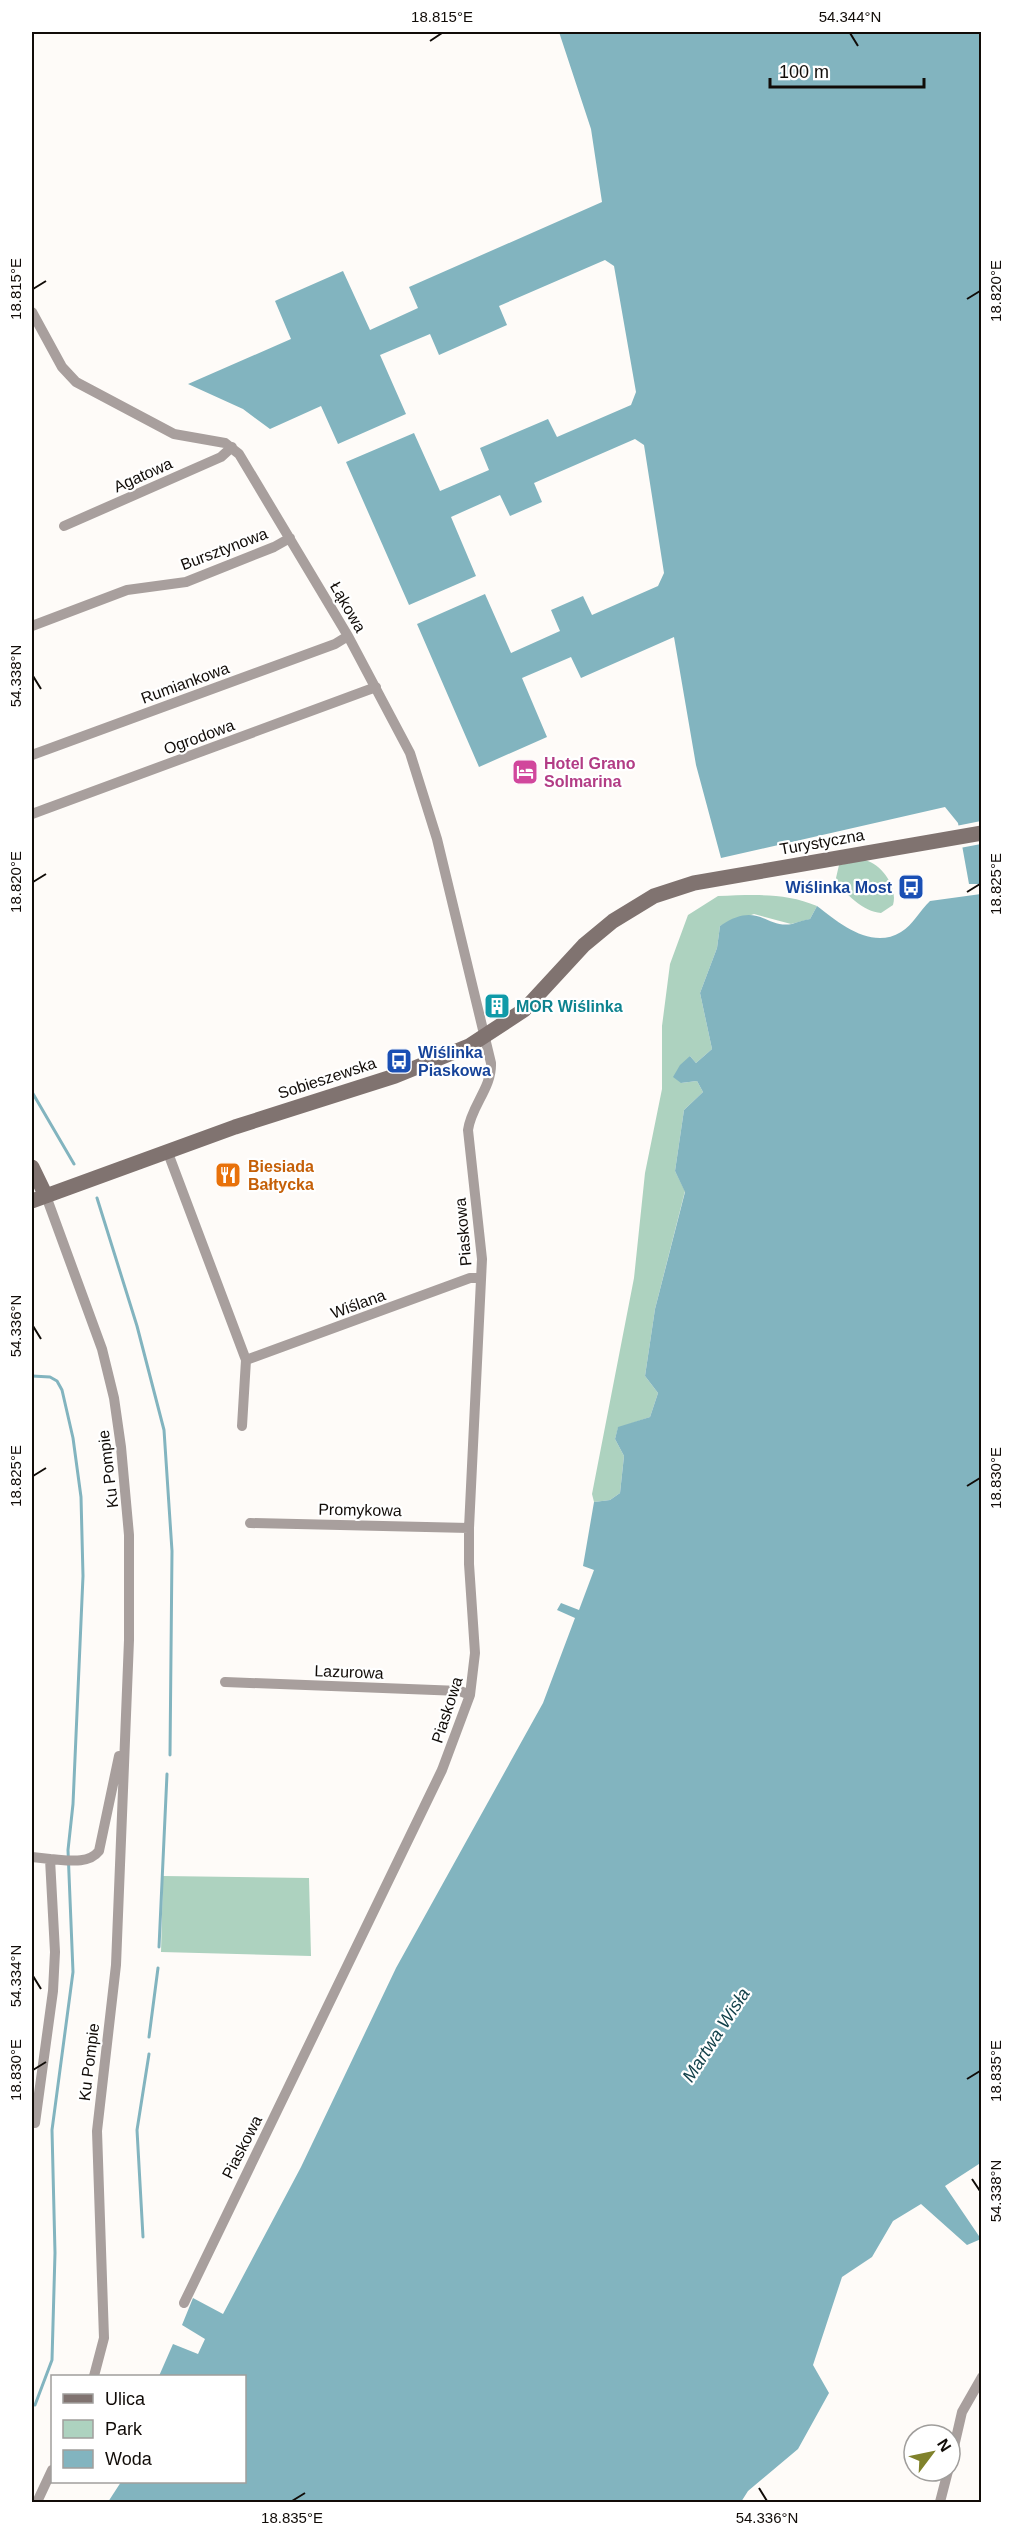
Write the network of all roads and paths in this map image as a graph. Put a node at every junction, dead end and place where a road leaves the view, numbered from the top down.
1 (32, 312) edge
2 (232, 447) junction
3 (64, 526) dead end
4 (290, 538) junction
5 (32, 626) edge
6 (348, 636) junction
7 (376, 687) junction
8 (32, 756) edge
9 (32, 814) edge
10 (981, 833) edge
11 (694, 883) joint
12 (485, 1037) junction
13 (168, 1153) junction
14 (32, 1167) edge
15 (39, 1199) edge
16 (481, 1278) junction
17 (246, 1360) junction
18 (242, 1426) dead end
19 (250, 1522) dead end
20 (470, 1528) junction
21 (225, 1682) dead end
22 (470, 1695) junction
23 (125, 1750) junction
24 (32, 1857) edge
25 (54, 1859) junction
26 (37, 2057) edge
27 (35, 2123) dead end
28 (184, 2303) dead end
29 (94, 2375) edge
30 (981, 2377) edge
31 (959, 2423) edge
32 (51, 2472) edge
33 (945, 2483) edge
34 (37, 2502) edge
35 (940, 2502) edge

1 - 2 street
2 - 3 street, Agatowa
2 - 4 street, Łąkowa
4 - 5 street, Bursztynowa
4 - 6 street, Łąkowa
6 - 7 street, Łąkowa
6 - 8 street, Rumiankowa
7 - 9 street, Ogrodowa
7 - 12 street, Łąkowa
10 - 11 main road, Turystyczna
11 - 12 main road, Sobieszewska
12 - 13 main road, Sobieszewska
12 - 16 street, Piaskowa
13 - 15 main road, Sobieszewska
13 - 17 street
14 - 15 main road
15 - 23 street, Ku Pompie
16 - 17 street, Wiślana
16 - 20 street, Piaskowa
17 - 18 street
19 - 20 street, Promykowa
20 - 22 street, Piaskowa
21 - 22 street, Lazurowa
22 - 28 street, Piaskowa
23 - 25 street, Ku Pompie
23 - 29 street, Ku Pompie
24 - 25 street, Ku Pompie
25 - 26 street
26 - 27 street
30 - 31 street
32 - 34 street
33 - 35 street

